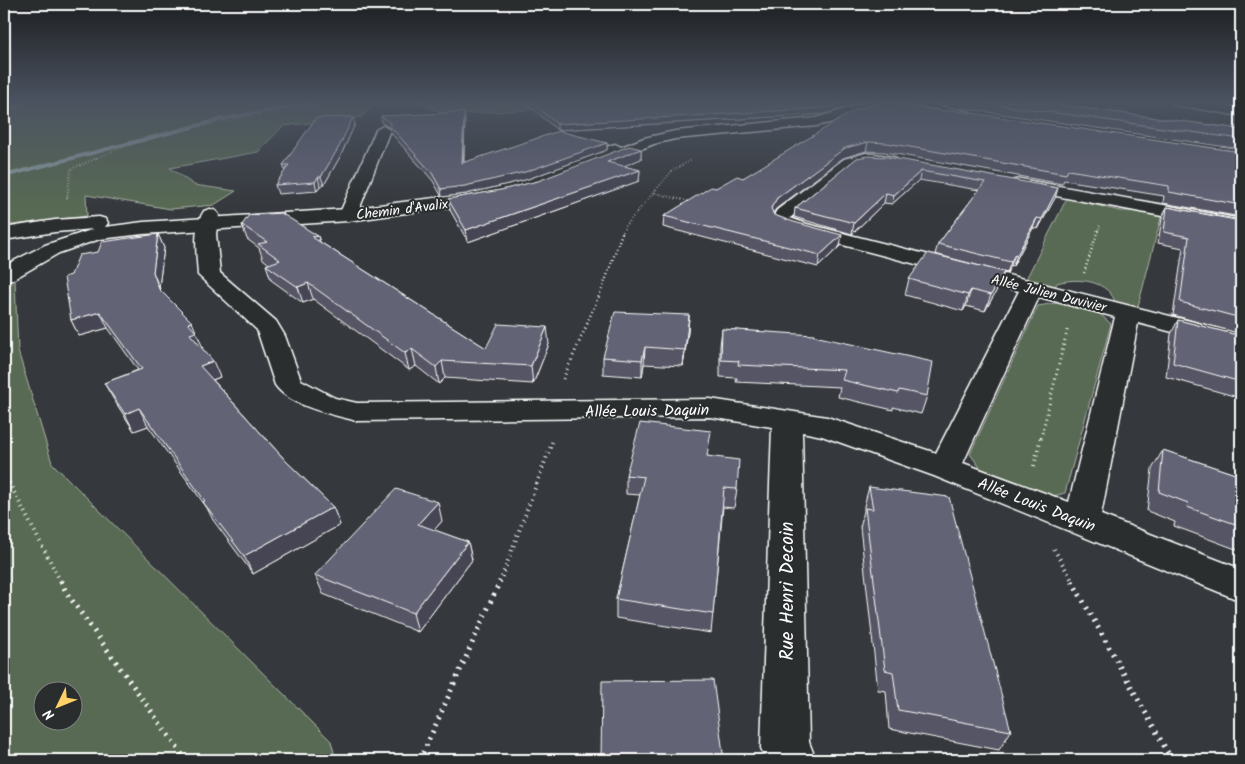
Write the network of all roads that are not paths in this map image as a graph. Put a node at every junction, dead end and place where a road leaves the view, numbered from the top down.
1 (380, 137) edge
2 (649, 137) edge
3 (674, 137) edge
4 (905, 163) edge
5 (1002, 180) edge
6 (350, 211) junction
7 (209, 220) junction
8 (1241, 225) edge
9 (4, 234) edge
10 (4, 275) edge
11 (1031, 289) junction
12 (1128, 313) junction
13 (1241, 342) edge
14 (787, 420) junction
15 (945, 468) junction
16 (1082, 521) junction
17 (1241, 585) edge
18 (792, 760) edge

1 - 6 street
2 - 6 street, Chemin d'Avalix
3 - 6 street, Chemin d'Avalix
4 - 11 street, Allée Julien Duvivier
5 - 8 street
6 - 7 street, Chemin d'Avalix
7 - 9 street, Chemin d'Avalix
7 - 10 street, Chemin d'Avalix
7 - 14 street, Allée Louis Daquin
11 - 12 street, Allée Julien Duvivier
11 - 15 street
12 - 13 street, Allée Julien Duvivier
12 - 16 street
14 - 15 street, Allée Louis Daquin
14 - 18 street, Rue Henri Decoin
15 - 16 street, Allée Louis Daquin
16 - 17 street, Allée Louis Daquin

